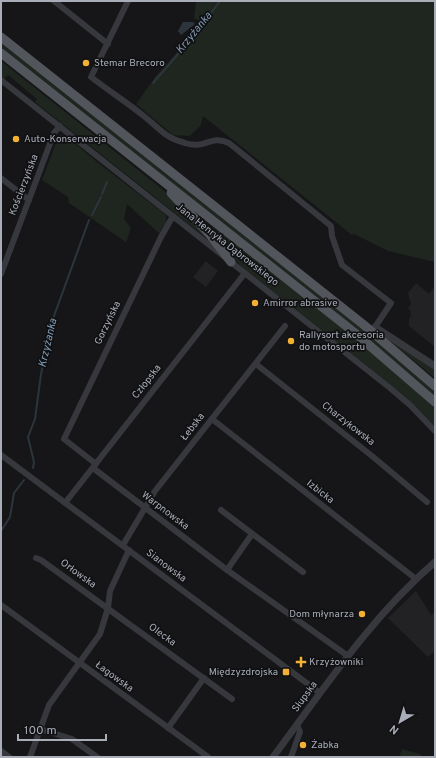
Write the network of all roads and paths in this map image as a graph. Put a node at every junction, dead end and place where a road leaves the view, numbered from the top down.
1 (54, 1) edge
2 (128, 1) edge
3 (1, 37) edge
4 (108, 44) junction
5 (1, 53) edge
6 (1, 80) edge
7 (60, 126) junction
8 (146, 168) junction
9 (1, 178) edge
10 (29, 200) junction
11 (173, 216) junction
12 (231, 262) junction
13 (245, 273) junction
14 (1, 274) edge
15 (332, 300) junction
16 (285, 326) dead end
17 (375, 327) junction
18 (256, 364) junction
19 (435, 366) edge
20 (435, 386) edge
21 (435, 402) edge
22 (212, 419) junction
23 (435, 431) edge
24 (64, 439) joint
25 (1, 455) edge
26 (94, 466) junction
27 (426, 502) dead end
28 (65, 503) junction
29 (145, 508) junction
30 (221, 510) dead end
31 (252, 534) junction
32 (123, 545) junction
33 (129, 550) junction
34 (36, 558) dead end
35 (435, 562) edge
36 (227, 570) junction
37 (303, 572) dead end
38 (416, 579) junction
39 (1, 606) edge
40 (108, 608) junction
41 (348, 656) junction
42 (78, 663) junction
43 (204, 678) junction
44 (320, 693) junction
45 (232, 699) dead end
46 (297, 725) junction
47 (168, 728) junction
48 (40, 729) junction
49 (1, 751) edge
50 (9, 757) edge
51 (30, 757) edge
52 (97, 757) edge
53 (208, 757) edge
54 (273, 757) edge
55 (291, 757) edge

1 - 4 street
2 - 4 street
3 - 15 main road
4 - 17 street
5 - 8 main road, Jana Henryka Dąbrowskiego
6 - 7 street, Jana Henryka Dąbrowskiego
7 - 10 street, Kościerzyńska
7 - 11 street, Jana Henryka Dąbrowskiego
8 - 12 main road
8 - 21 main road, Jana Henryka Dąbrowskiego
9 - 10 street
10 - 14 street, Kościerzyńska
11 - 12 street, Jana Henryka Dąbrowskiego
11 - 24 street, Gorzyńska
12 - 13 street, Jana Henryka Dąbrowskiego
13 - 23 street, Jana Henryka Dąbrowskiego
13 - 26 street, Człopska
15 - 17 main road
15 - 20 main road
16 - 18 street, Łebska
17 - 19 street
18 - 22 street, Łebska
18 - 27 street, Charzykowska
22 - 29 street, Łebska
22 - 38 street, Izbicka
24 - 26 street, Warpnowska
25 - 28 street, Sianowska
26 - 28 street, Człopska
26 - 29 street, Warpnowska
28 - 32 street, Sianowska
29 - 32 street, Łebska
29 - 36 street, Warpnowska
30 - 31 street
31 - 36 street
31 - 37 street
32 - 33 street, Sianowska
33 - 40 street
33 - 44 street, Sianowska
34 - 40 street, Orłowska
35 - 38 street, Słupska
36 - 41 street, Warpnowska
38 - 41 street, Słupska
39 - 42 street, Łagowska
40 - 42 street
40 - 43 street, Olecka
41 - 44 street, Słupska
42 - 47 street, Łagowska
42 - 48 street
43 - 45 street, Olecka
43 - 47 street
44 - 46 street, Słupska
46 - 54 street, Słupska
46 - 55 street
47 - 53 street, Łagowska
48 - 51 street
48 - 52 street
49 - 50 street

